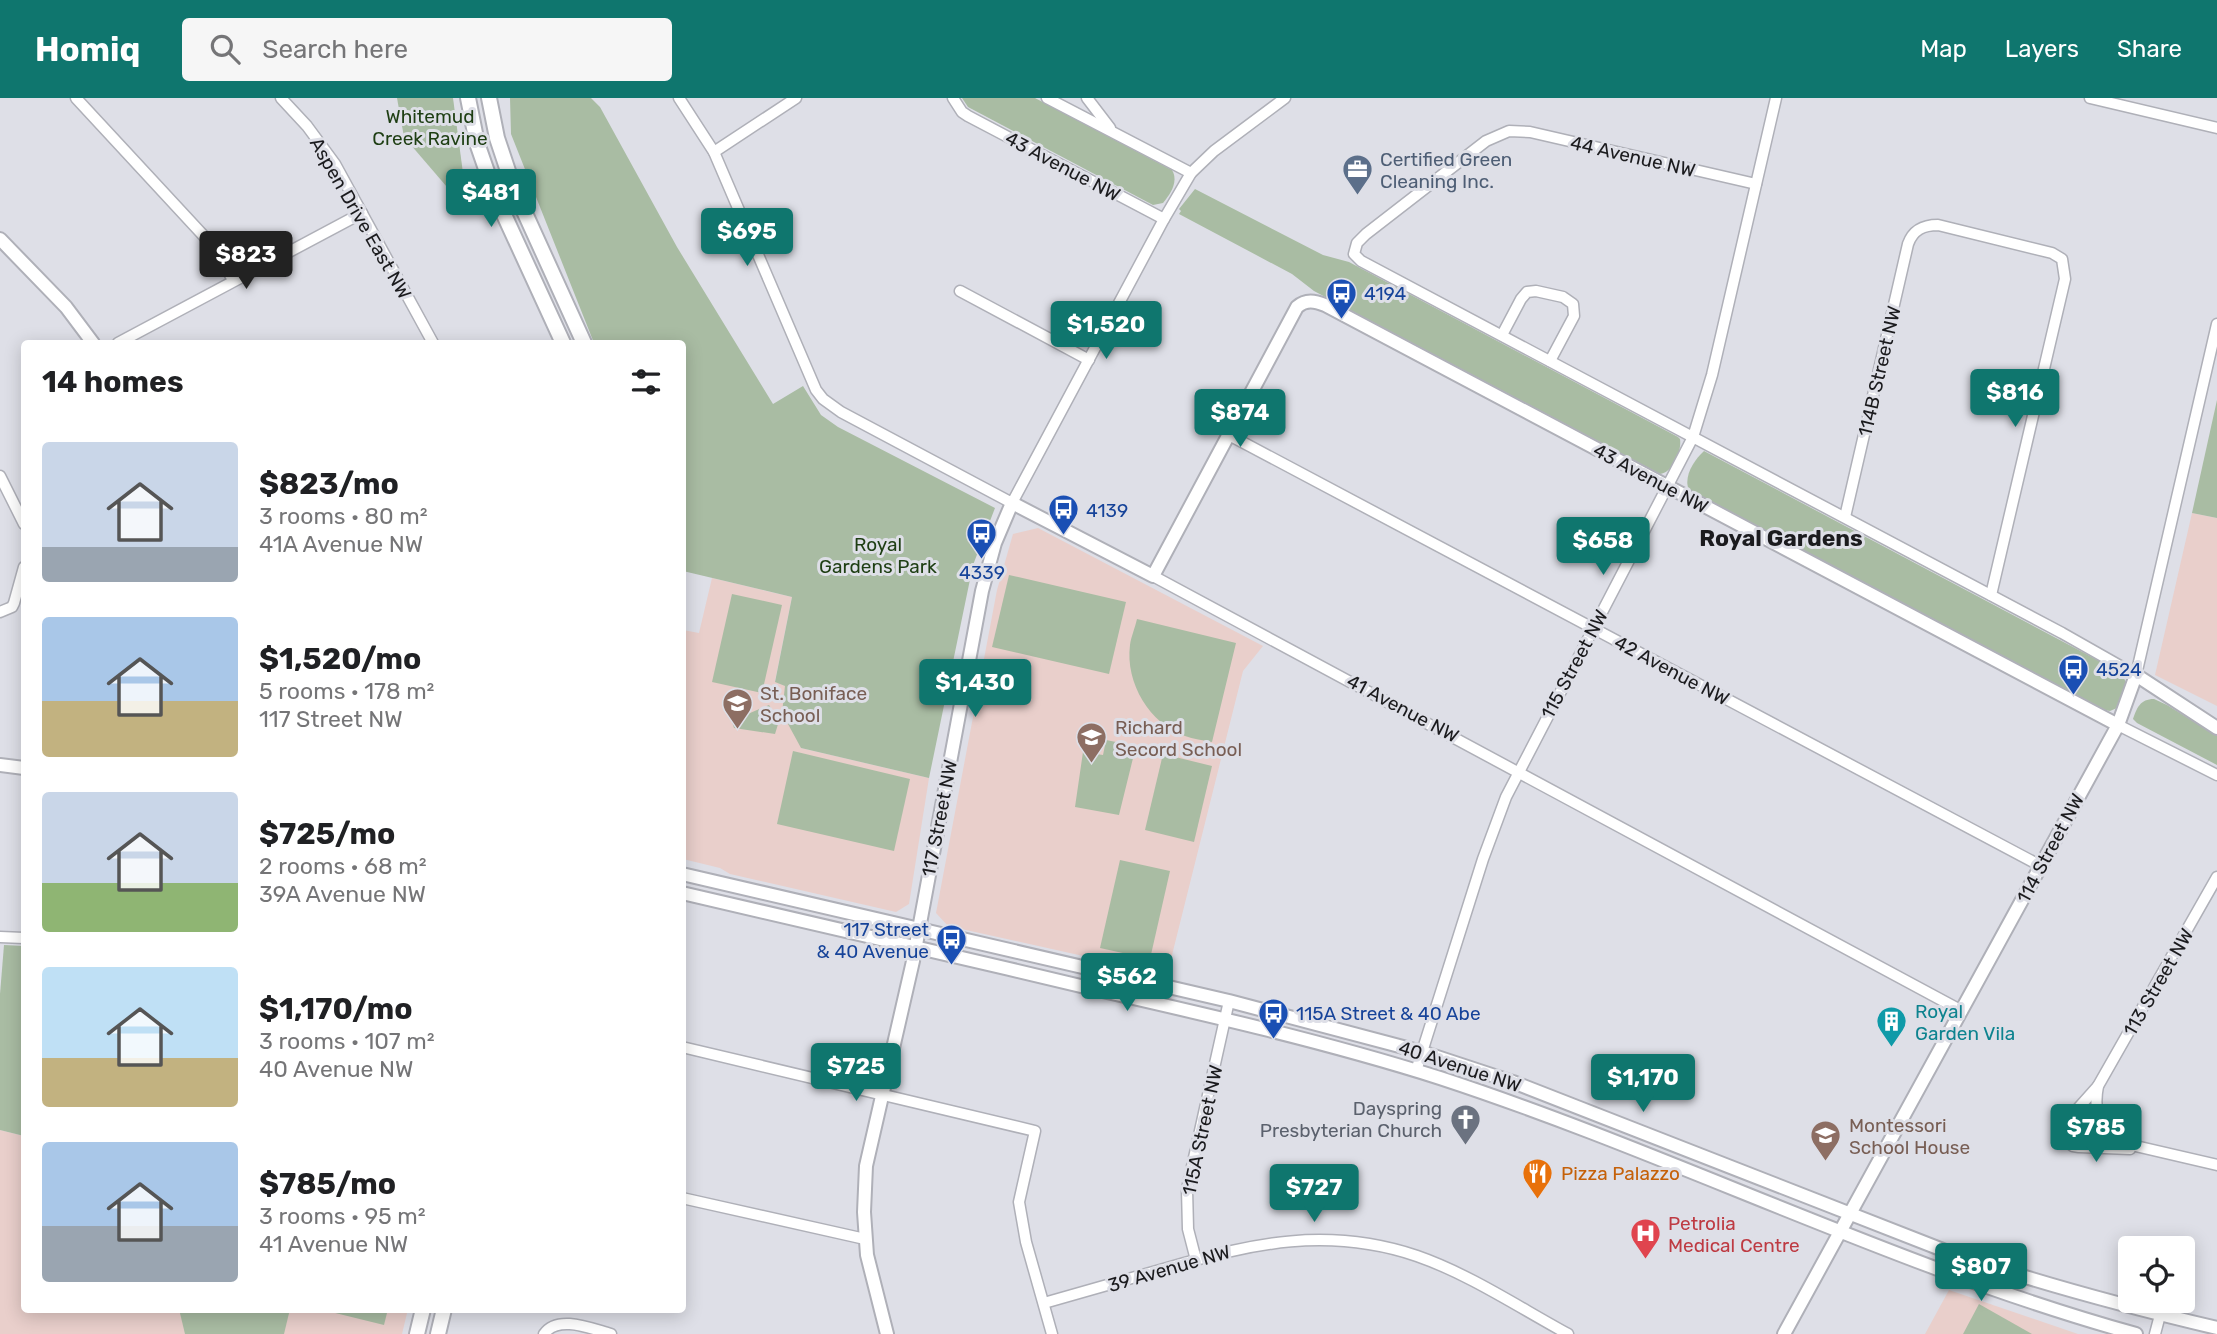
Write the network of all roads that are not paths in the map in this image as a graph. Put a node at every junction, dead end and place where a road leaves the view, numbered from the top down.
1 (76, 98) edge
2 (281, 98) edge
3 (468, 98) edge
4 (489, 98) edge
5 (679, 98) edge
6 (796, 98) edge
7 (953, 98) edge
8 (1047, 98) edge
9 (1087, 98) edge
10 (1284, 98) edge
11 (1776, 98) edge
12 (2090, 98) edge
13 (2217, 128) edge
14 (1112, 132) junction
15 (714, 152) junction
16 (1191, 173) junction
17 (1756, 184) junction
18 (362, 213) junction
19 (1164, 219) junction
20 (0, 239) edge
21 (233, 280) junction
22 (960, 291) dead end
23 (2217, 324) edge
24 (1502, 335) junction
25 (91, 340) edge
26 (123, 340) edge
27 (431, 340) edge
28 (562, 340) edge
29 (583, 340) edge
30 (1089, 360) junction
31 (1550, 361) junction
32 (1229, 435) junction
33 (1693, 437) junction
34 (0, 476) edge
35 (1668, 487) junction
36 (1012, 503) junction
37 (1845, 517) junction
38 (21, 518) edge
39 (1153, 576) junction
40 (21, 580) edge
41 (1991, 595) junction
42 (0, 612) edge
43 (1593, 628) junction
44 (2136, 675) junction
45 (2118, 725) junction
46 (2217, 728) edge
47 (0, 765) edge
48 (21, 768) edge
49 (1518, 771) junction
50 (2217, 775) edge
51 (2041, 866) junction
52 (686, 875) edge
53 (2217, 877) edge
54 (686, 894) edge
55 (918, 930) junction
56 (0, 937) edge
57 (21, 938) edge
58 (915, 947) junction
59 (1229, 1001) junction
60 (1962, 1011) junction
61 (1225, 1019) junction
62 (686, 1048) edge
63 (1422, 1052) junction
64 (1416, 1071) junction
65 (2098, 1086) junction
66 (883, 1093) junction
67 (2141, 1148) junction
68 (2217, 1165) edge
69 (686, 1199) edge
70 (1851, 1213) junction
71 (1840, 1233) junction
72 (865, 1240) junction
73 (1196, 1260) junction
74 (1044, 1303) junction
75 (423, 1313) edge
76 (443, 1313) edge
77 (2160, 1315) junction
78 (2217, 1328) edge
79 (548, 1330) edge
80 (417, 1334) edge
81 (438, 1334) edge
82 (611, 1334) edge
83 (887, 1334) edge
84 (1052, 1334) edge
85 (1568, 1334) edge
86 (1784, 1334) edge
87 (2136, 1334) edge
88 (2155, 1334) edge

1 - 21 street
2 - 18 street, Aspen Drive East NW
3 - 28 main road
4 - 29 main road
5 - 15 street, 41 Avenue NW
6 - 15 street
7 - 19 street, 43 Avenue NW
8 - 14 street
9 - 14 street
10 - 16 street, 117 Street NW
11 - 17 street, 115 Street NW
12 - 13 street
14 - 16 street
15 - 36 street, 41 Avenue NW
16 - 19 street, 117 Street NW
17 - 24 street, 44 Avenue NW
17 - 33 street, 115 Street NW
18 - 21 street
18 - 27 street, Aspen Drive East NW
19 - 30 street, 117 Street NW
20 - 25 street
21 - 26 street
22 - 30 street
23 - 44 street, 114 Street NW
24 - 31 street
24 - 31 street
30 - 36 street, 117 Street NW
31 - 33 street
32 - 35 street, 43 Avenue NW
32 - 39 street
32 - 43 street, 42 Avenue NW
33 - 35 street, 115 Street NW
33 - 37 street
34 - 38 street
35 - 43 street, 115 Street NW
35 - 45 street, 43 Avenue NW
36 - 39 street, 41 Avenue NW
36 - 55 street, 117 Street NW
37 - 41 street
37 - 41 street, 114B Street NW
39 - 49 street, 41 Avenue NW
40 - 42 street
41 - 44 street
43 - 49 street, 115 Street NW
43 - 51 street, 42 Avenue NW
44 - 45 street, 114 Street NW
44 - 46 street
45 - 50 street, 43 Avenue NW
45 - 51 street, 114 Street NW
47 - 48 street
49 - 60 street, 41 Avenue NW
49 - 63 street, 115 Street NW
51 - 60 street, 114 Street NW
52 - 55 street, 40 Avenue NW
53 - 65 street, 113 Street NW
54 - 58 street, 40 Avenue NW
55 - 58 street, 117 Street NW
55 - 59 street, 40 Avenue NW
56 - 57 street
58 - 61 street, 40 Avenue NW
58 - 66 street, 117 Street NW
59 - 61 street, 115A Street NW
59 - 63 street, 40 Avenue NW
60 - 70 street, 114 Street NW
61 - 64 street, 40 Avenue NW
61 - 73 street, 115A Street NW
62 - 66 street
63 - 64 street, 115 Street NW
63 - 70 street, 40 Avenue NW
64 - 71 street, 40 Avenue NW
65 - 67 street
65 - 67 street, 113 Street NW
66 - 72 street, 117 Street NW
66 - 74 street
67 - 68 street
69 - 72 street
70 - 71 street, 114 Street NW
70 - 77 street, 40 Avenue NW
71 - 86 street, 114 Street NW
71 - 87 street, 40 Avenue NW
72 - 83 street, 117 Street NW
73 - 74 street, 39 Avenue NW
73 - 85 street, 39 Avenue NW
74 - 84 street
75 - 80 main road
76 - 81 main road
77 - 78 street, 40 Avenue NW
77 - 88 street
79 - 82 street

